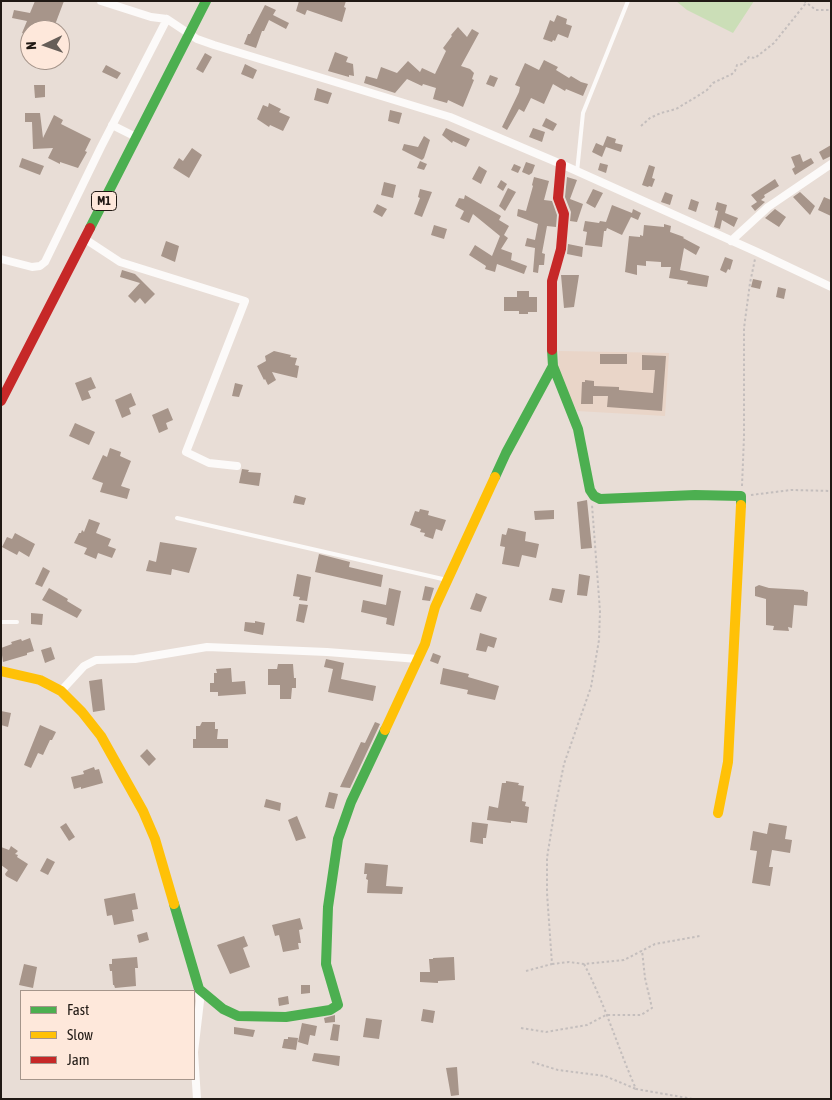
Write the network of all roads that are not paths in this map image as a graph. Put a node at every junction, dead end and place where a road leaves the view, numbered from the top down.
1 (101, 1) edge
2 (206, 1) edge
3 (628, 1) edge
4 (167, 19) junction
5 (190, 33) junction
6 (112, 125) junction
7 (136, 137) junction
8 (561, 164) junction
9 (831, 164) edge
10 (577, 172) junction
11 (85, 238) junction
12 (731, 241) junction
13 (1, 259) edge
14 (831, 287) edge
15 (553, 366) junction
16 (1, 401) edge
17 (237, 466) dead end
18 (177, 518) dead end
19 (447, 580) junction
20 (1, 622) edge
21 (17, 622) dead end
22 (418, 659) junction
23 (1, 671) edge
24 (61, 691) junction
25 (718, 812) dead end
26 (199, 989) junction
27 (195, 1043) edge
28 (195, 1076) edge
29 (196, 1099) edge

1 - 4 street
2 - 5 main road, M1
3 - 10 lane
4 - 5 street
4 - 6 street
5 - 7 main road, M1
5 - 8 street
6 - 7 street
6 - 13 street
7 - 11 main road, M1
8 - 10 street
8 - 15 main road
9 - 12 street
10 - 12 street
11 - 16 main road, M1
11 - 17 street
12 - 14 street
15 - 19 main road
15 - 25 main road
18 - 19 lane
19 - 22 main road
20 - 21 lane
22 - 24 street
22 - 26 main road
23 - 24 main road
24 - 26 main road
26 - 27 street
28 - 29 street

